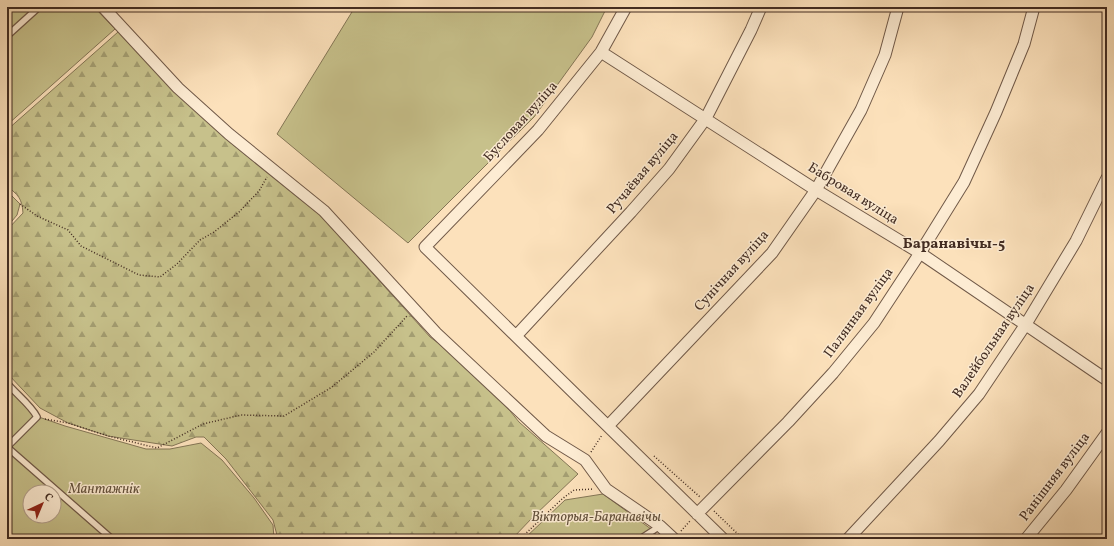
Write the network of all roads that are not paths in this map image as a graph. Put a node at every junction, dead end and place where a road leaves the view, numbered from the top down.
1 (38, 7) edge
2 (102, 7) edge
3 (626, 7) edge
4 (761, 7) edge
5 (898, 7) edge
6 (1034, 7) edge
7 (7, 36) edge
8 (601, 52) junction
9 (706, 118) junction
10 (1107, 178) edge
11 (816, 190) junction
12 (920, 253) junction
13 (1026, 324) junction
14 (516, 336) junction
15 (1107, 380) edge
16 (7, 383) edge
17 (608, 426) junction
18 (1107, 433) edge
19 (7, 447) edge
20 (697, 514) junction
21 (660, 526) junction
22 (112, 539) edge
23 (640, 539) edge
24 (674, 539) edge
25 (723, 539) edge
26 (848, 539) edge
27 (1026, 539) edge

1 - 7 lane
2 - 21 street
3 - 8 street, Бусловая вуліца
4 - 9 street, Ручаёвая вуліца
5 - 11 street, Сунічная вуліца
6 - 12 street, Палянная вуліца
8 - 9 street, Бабровая вуліца
8 - 14 street, Бусловая вуліца
9 - 11 street, Бабровая вуліца
9 - 14 street, Ручаёвая вуліца
10 - 13 street, Валейбольная вуліца
11 - 12 street, Бабровая вуліца
11 - 17 street, Сунічная вуліца
12 - 13 street, Бабровая вуліца
12 - 20 street, Палянная вуліца
13 - 15 street, Бабровая вуліца
13 - 26 street, Валейбольная вуліца
14 - 17 street
16 - 19 lane
17 - 20 street
18 - 27 street, Ранішняя вуліца
19 - 22 lane
20 - 25 street
21 - 23 lane
21 - 24 street

